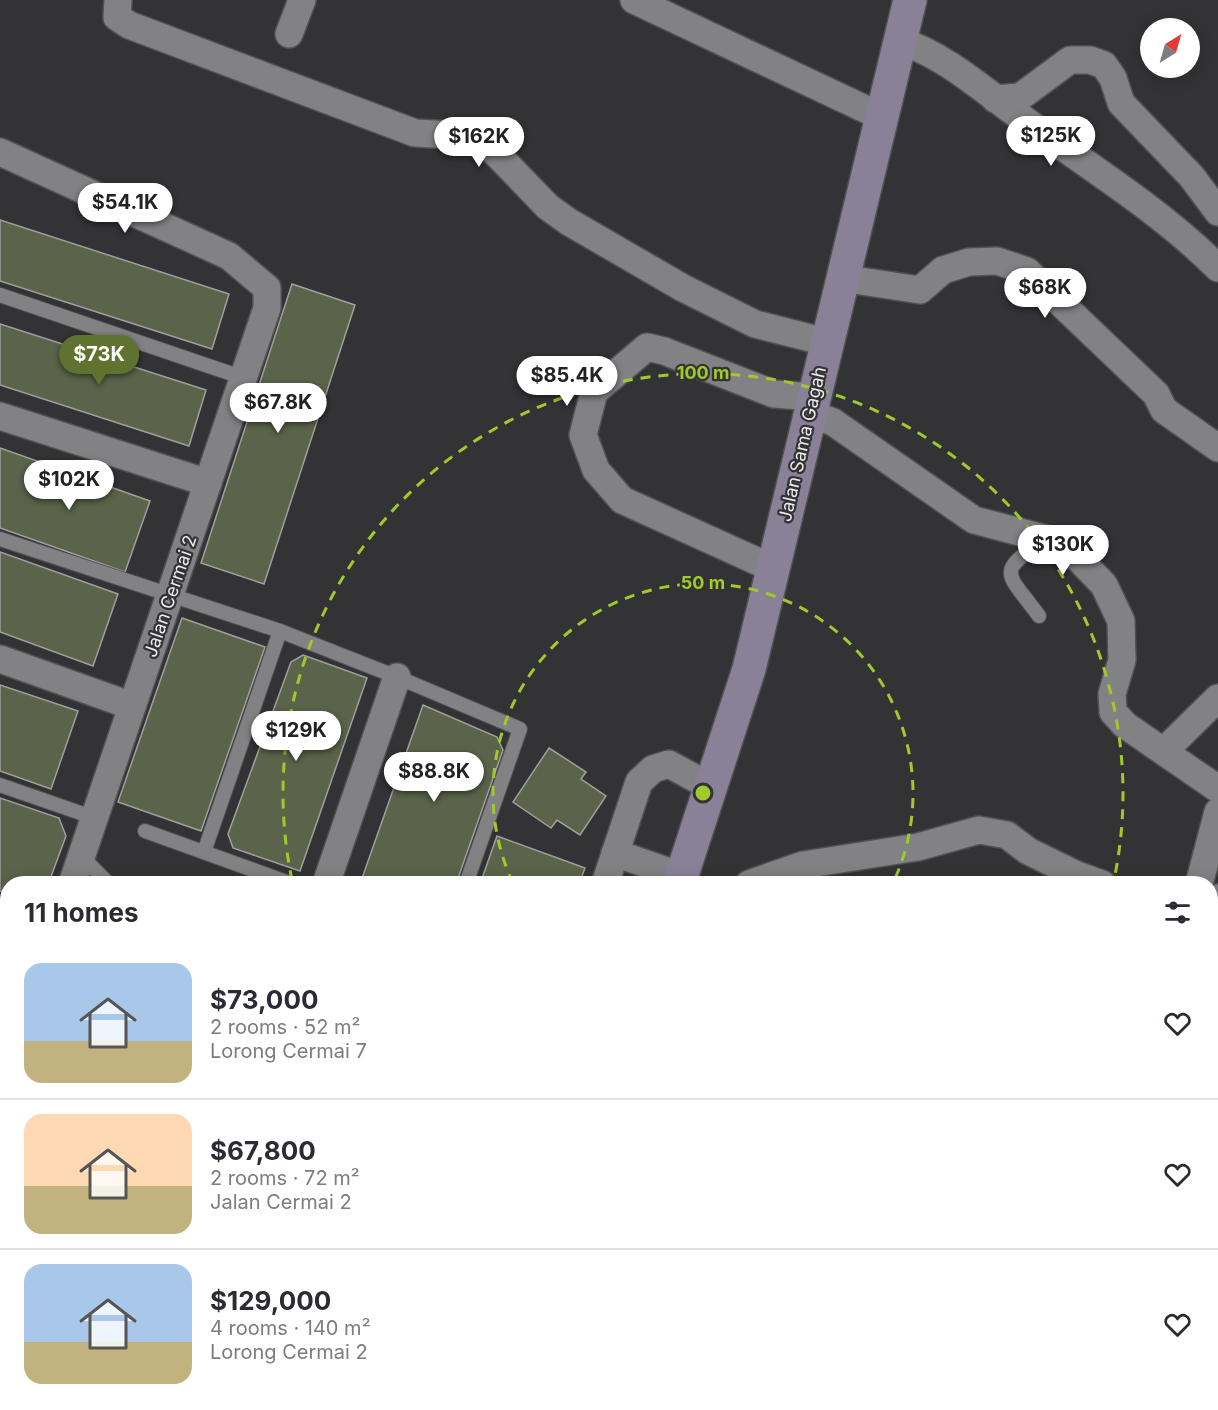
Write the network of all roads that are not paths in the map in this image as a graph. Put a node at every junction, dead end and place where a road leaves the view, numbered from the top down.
1 (118, 0) edge
2 (302, 0) edge
3 (634, 0) edge
4 (910, 0) edge
5 (289, 34) dead end
6 (899, 41) junction
7 (995, 99) junction
8 (880, 116) junction
9 (0, 152) edge
10 (1218, 212) edge
11 (1218, 268) edge
12 (841, 278) junction
13 (0, 295) edge
14 (826, 342) junction
15 (244, 378) junction
16 (811, 405) junction
17 (0, 416) edge
18 (1218, 448) edge
19 (208, 483) junction
20 (0, 539) edge
21 (1047, 539) junction
22 (772, 568) junction
23 (170, 595) junction
24 (1039, 616) dead end
25 (280, 631) junction
26 (0, 659) edge
27 (397, 677) junction
28 (1218, 698) edge
29 (132, 706) junction
30 (1165, 750) junction
31 (0, 785) edge
32 (711, 787) junction
33 (1218, 789) edge
34 (1218, 812) edge
35 (95, 818) junction
36 (145, 831) dead end
37 (204, 852) junction
38 (615, 853) junction
39 (82, 856) junction
40 (75, 876) edge
41 (102, 876) edge
42 (270, 876) edge
43 (329, 876) edge
44 (469, 876) edge
45 (607, 876) edge
46 (670, 876) edge
47 (681, 876) edge
48 (772, 876) edge
49 (1080, 876) edge
50 (1201, 876) edge

1 - 14 street
2 - 5 street
3 - 8 street
4 - 6 street, Jalan Sama Gagah
6 - 7 street
6 - 8 street, Jalan Sama Gagah
7 - 10 street
7 - 11 street
8 - 12 street, Jalan Sama Gagah
9 - 15 street, Jalan Cermai 2
12 - 14 street, Jalan Sama Gagah
12 - 18 street
13 - 15 lane
14 - 16 street, Jalan Sama Gagah
15 - 19 street, Jalan Cermai 2
16 - 21 street
16 - 22 street, Jalan Sama Gagah
16 - 22 street
17 - 19 street
19 - 23 street, Jalan Cermai 2
20 - 23 lane
21 - 24 lane
21 - 30 street
22 - 32 street, Jalan Sama Gagah
23 - 25 lane
23 - 29 street, Jalan Cermai 2
25 - 27 lane
25 - 37 lane
26 - 29 street
27 - 43 street
27 - 44 lane
28 - 30 street
29 - 35 street, Jalan Cermai 2
30 - 33 street
31 - 35 lane
32 - 38 street
32 - 47 street, Jalan Sama Gagah
34 - 50 street
35 - 39 street, Jalan Cermai 2
36 - 37 lane
37 - 42 lane
38 - 45 street
38 - 46 street
39 - 40 street, Jalan Cermai 2
39 - 41 lane
48 - 49 street

